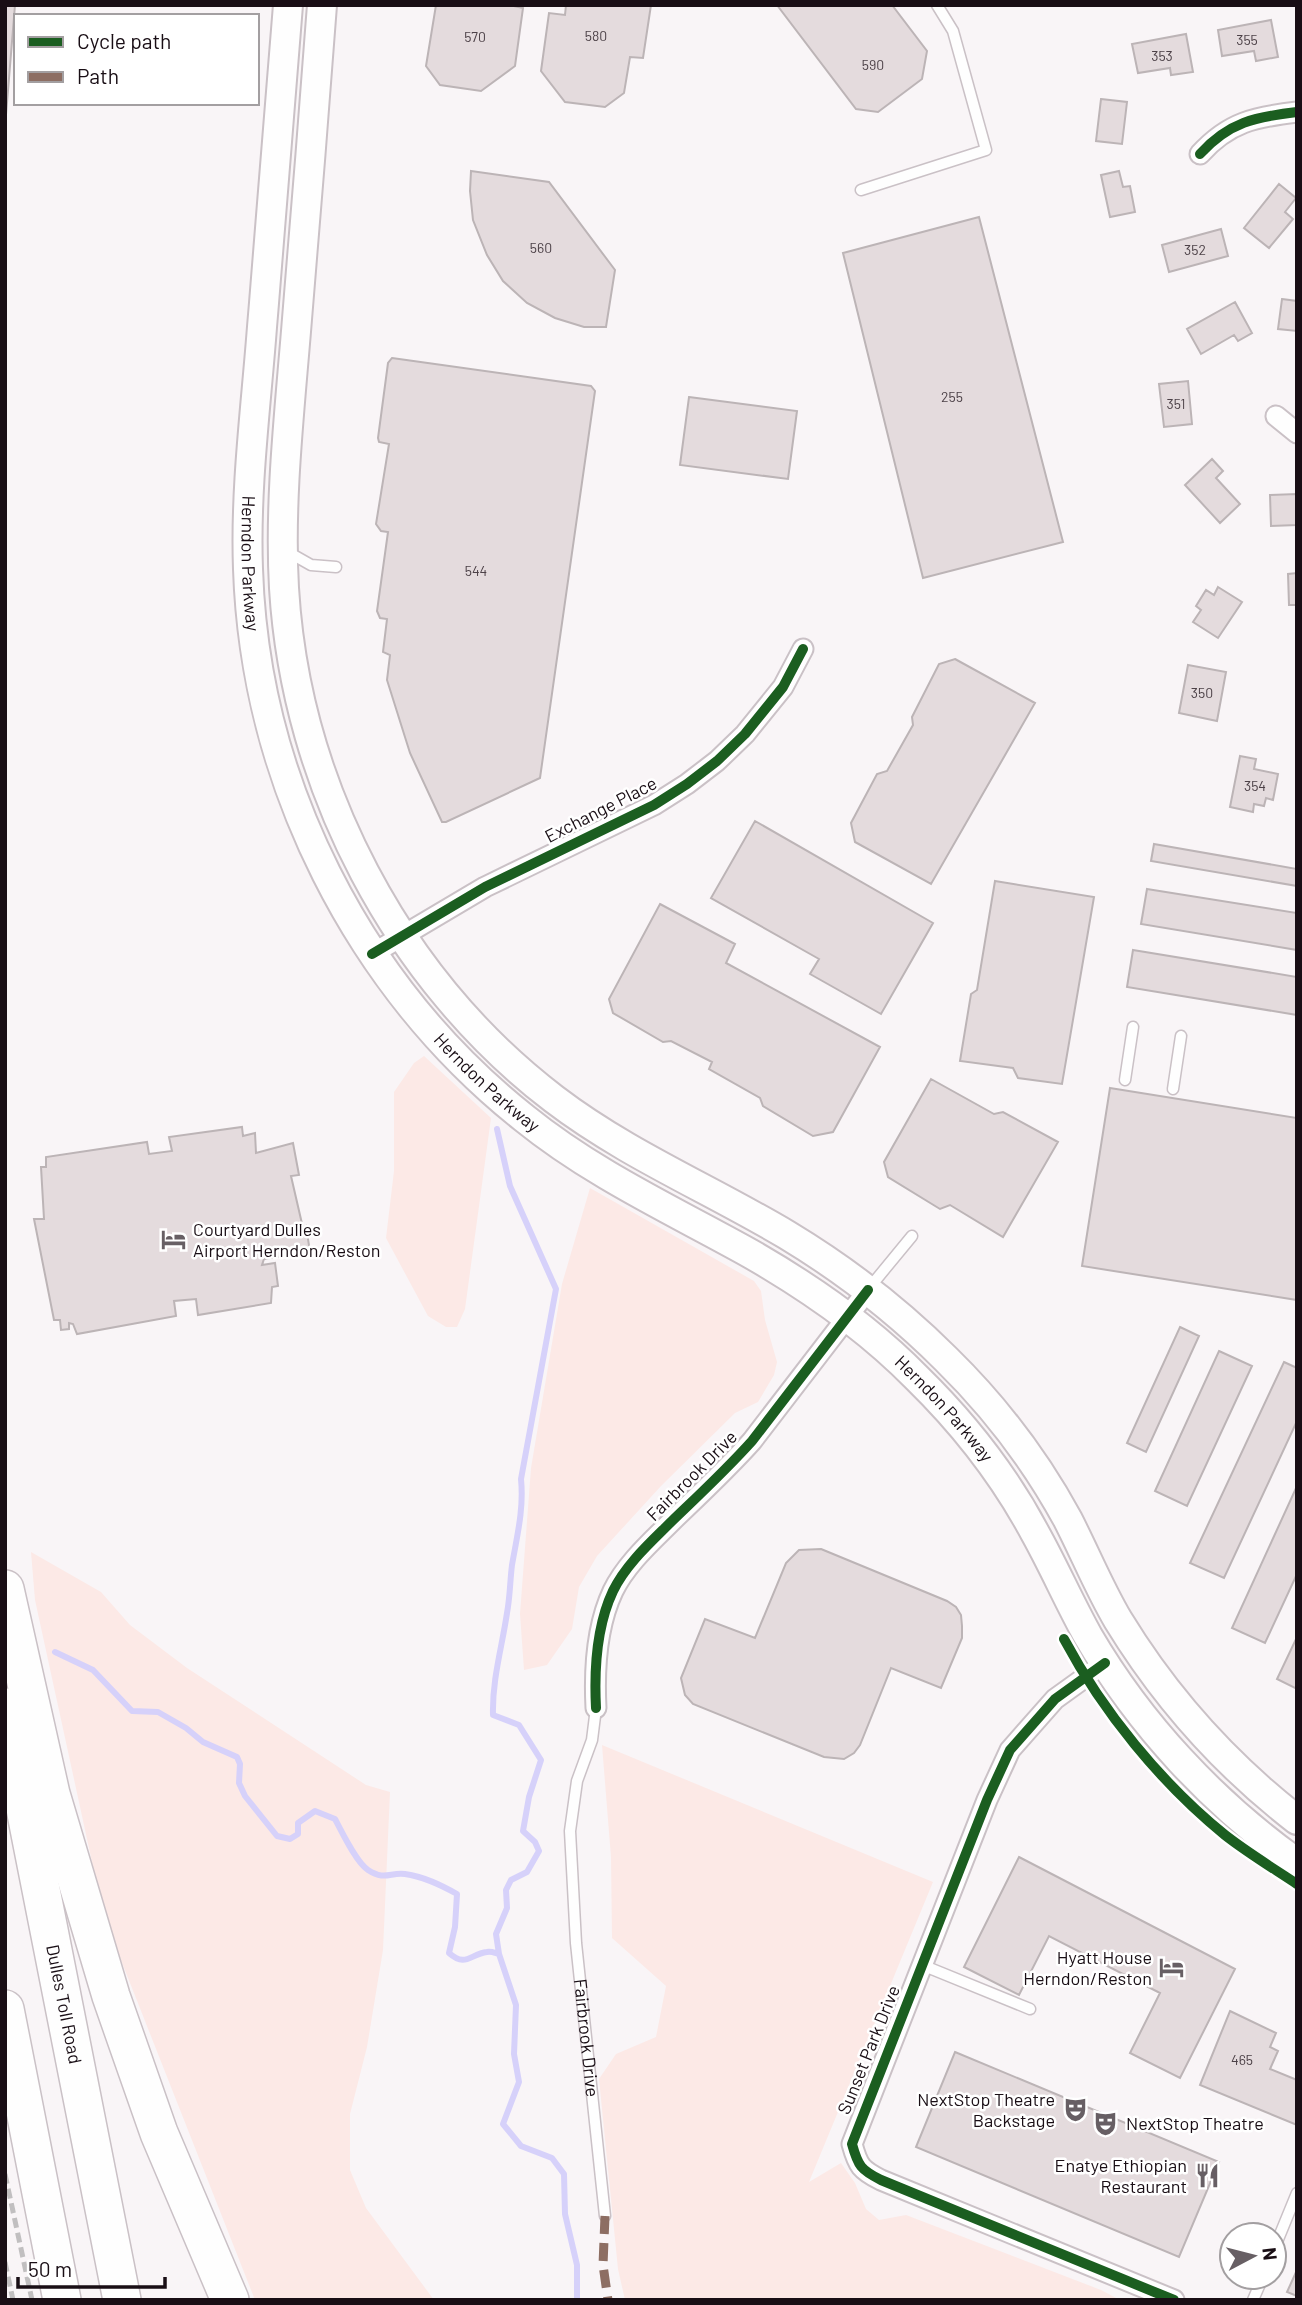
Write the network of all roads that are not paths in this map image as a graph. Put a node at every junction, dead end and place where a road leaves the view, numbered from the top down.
1 (288, 5) edge
2 (322, 5) edge
3 (937, 5) edge
4 (1297, 112) edge
5 (1200, 154) dead end
6 (861, 190) dead end
7 (267, 270) junction
8 (301, 275) junction
9 (1276, 416) dead end
10 (1297, 433) edge
11 (283, 547) junction
12 (336, 567) dead end
13 (803, 649) dead end
14 (402, 935) junction
15 (372, 954) junction
16 (1133, 1027) dead end
17 (1181, 1036) dead end
18 (1125, 1080) dead end
19 (1174, 1089) dead end
20 (912, 1237) dead end
21 (868, 1290) junction
22 (848, 1317) junction
23 (5, 1589) edge
24 (1121, 1655) junction
25 (5, 1707) edge
26 (596, 1708) joint
27 (1297, 1820) edge
28 (1297, 1863) edge
29 (921, 1965) junction
30 (5, 2009) edge
31 (1030, 2009) dead end
32 (1297, 2193) edge
33 (605, 2216) dead end
34 (1286, 2221) edge
35 (62, 2300) edge
36 (122, 2300) edge
37 (230, 2300) edge
38 (1174, 2300) edge

1 - 7 main road, Herndon Parkway
2 - 8 main road, Herndon Parkway
3 - 6 lane
4 - 5 street
7 - 8 main road
7 - 15 main road, Herndon Parkway
8 - 11 main road, Herndon Parkway
9 - 10 street
11 - 12 lane
11 - 14 main road, Herndon Parkway
13 - 14 street, Exchange Place
14 - 15 street, Exchange Place
14 - 21 main road, Herndon Parkway
15 - 22 main road, Herndon Parkway
16 - 18 lane
17 - 19 lane
20 - 21 lane
21 - 22 street, Fairbrook Drive
21 - 24 main road, Herndon Parkway
22 - 24 main road, Herndon Parkway
22 - 26 street, Fairbrook Drive
23 - 37 highway
24 - 27 main road, Herndon Parkway
24 - 28 main road, Herndon Parkway
24 - 29 street, Sunset Park Drive
25 - 36 highway, Dulles Toll Road
26 - 33 lane, Fairbrook Drive
29 - 31 lane
29 - 38 street, Sunset Park Drive
30 - 35 highway
32 - 34 lane

